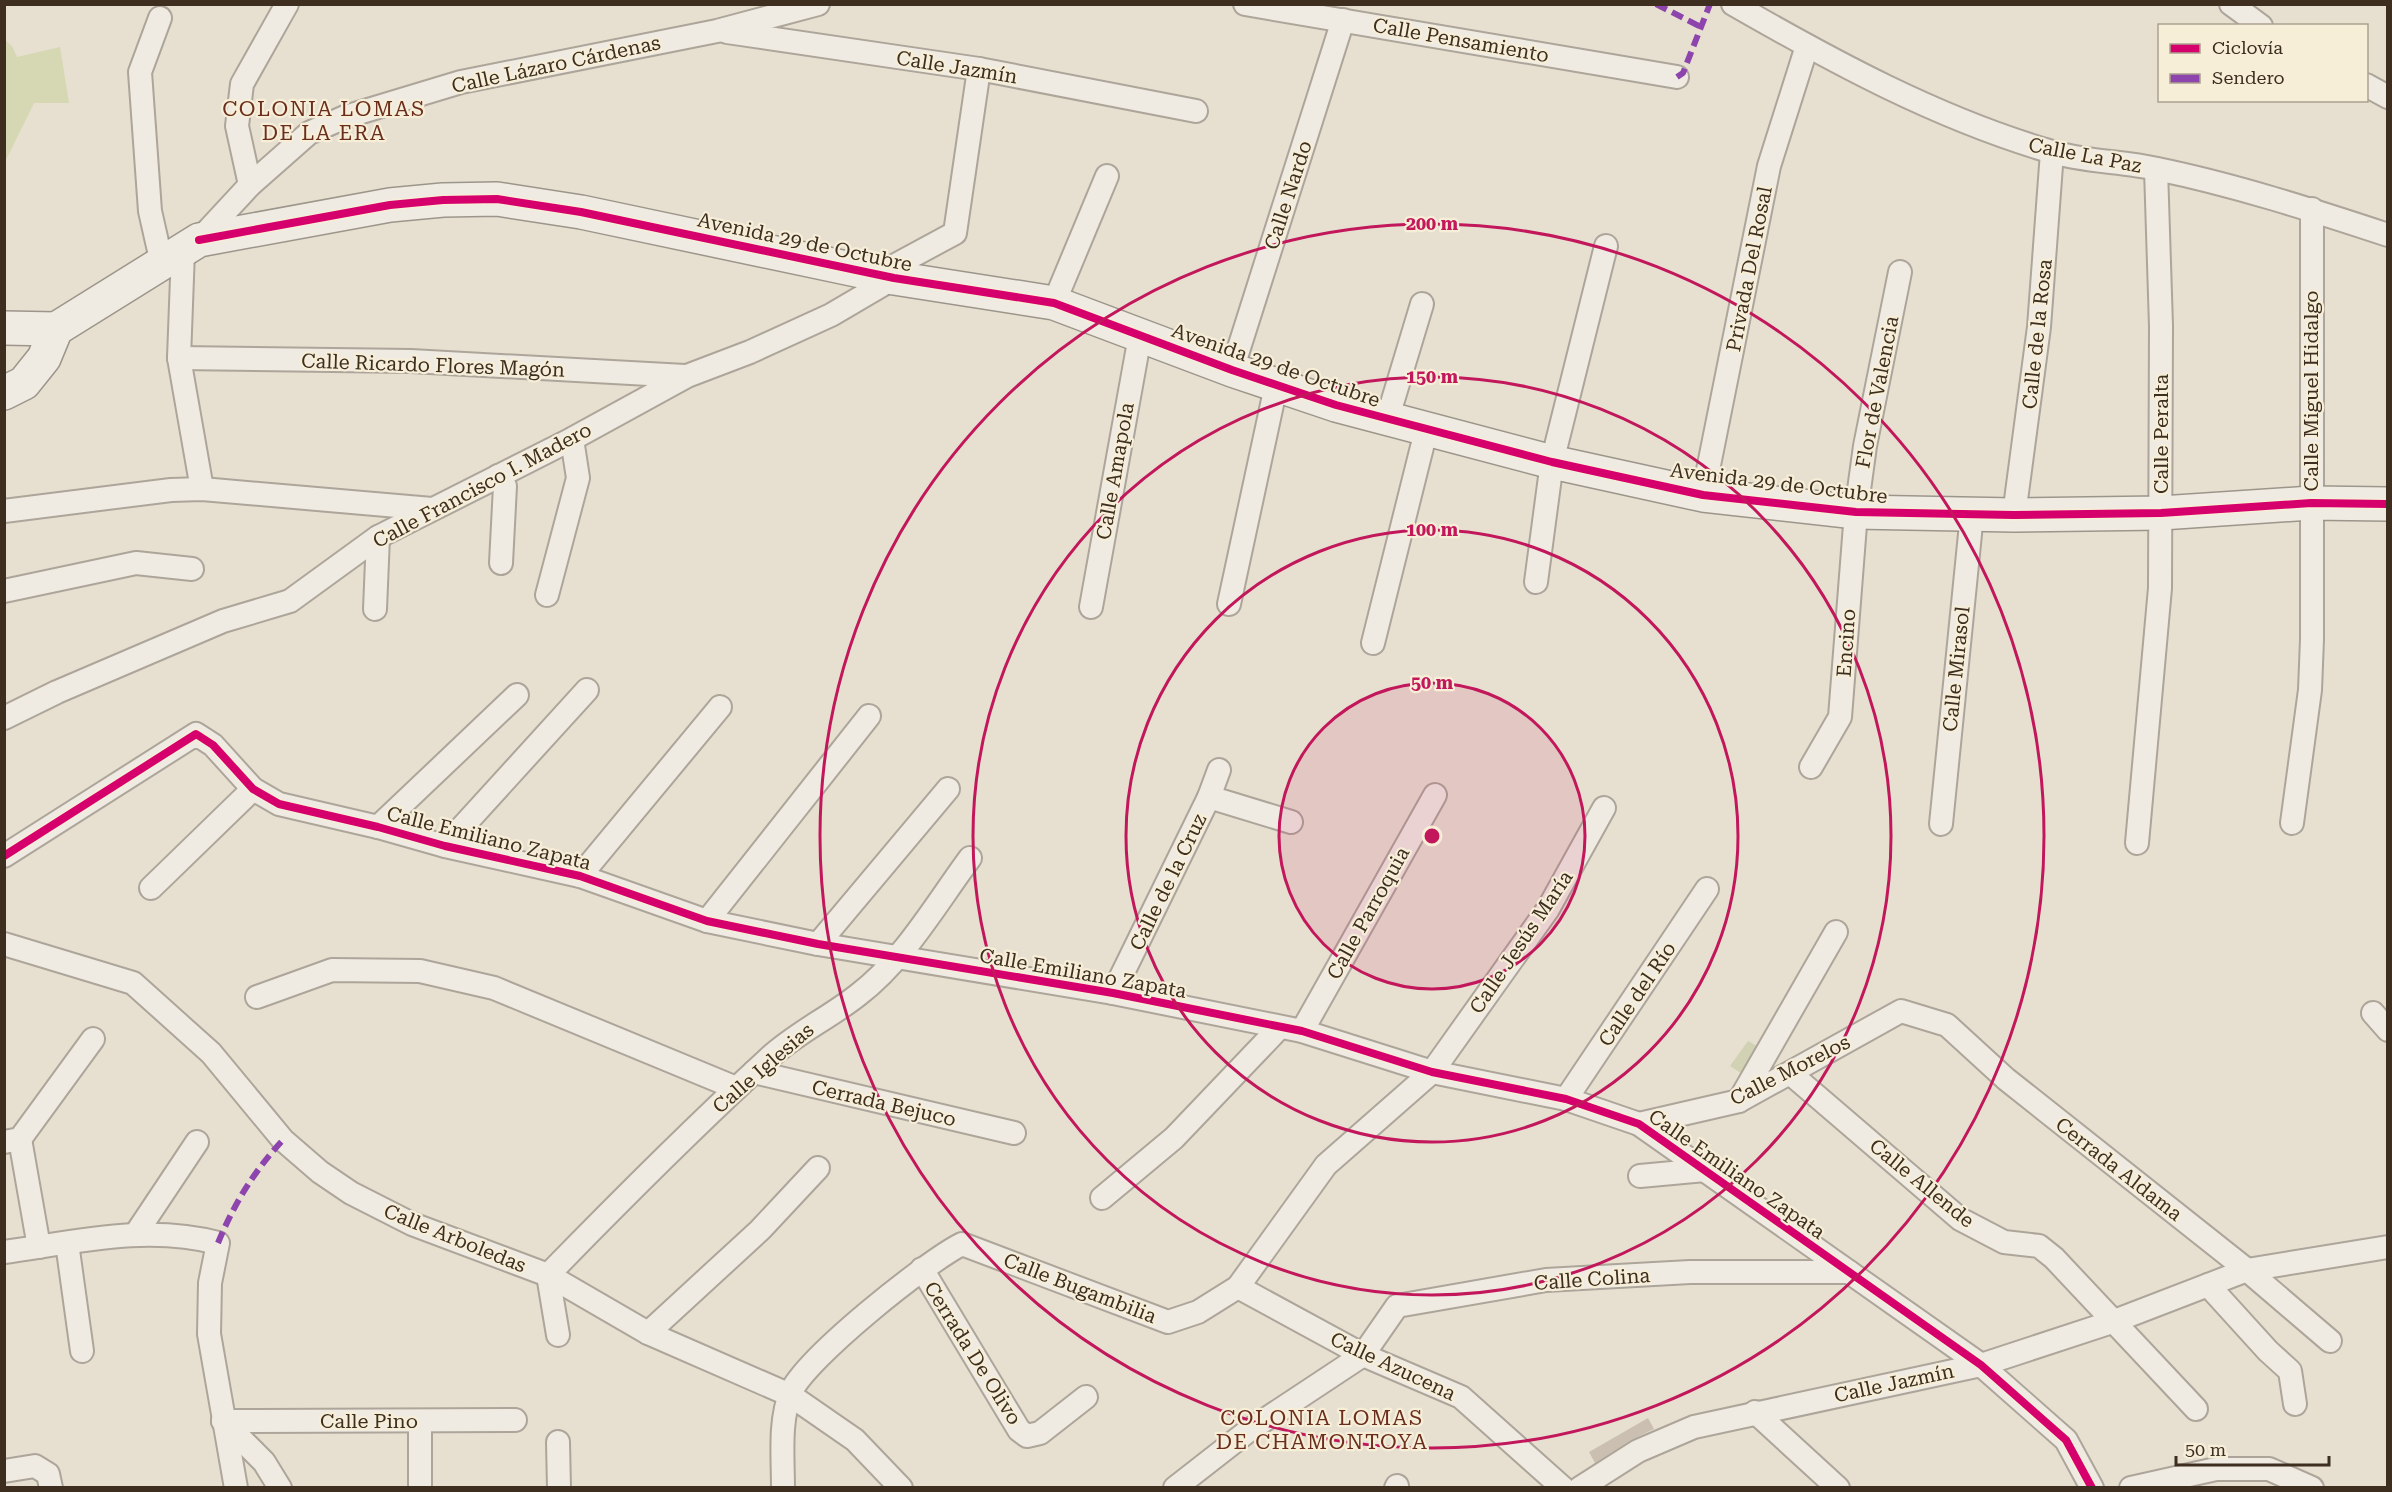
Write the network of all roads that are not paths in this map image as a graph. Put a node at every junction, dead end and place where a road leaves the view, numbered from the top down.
1 (287, 4) edge
2 (818, 4) edge
3 (1245, 4) edge
4 (1733, 4) edge
5 (2231, 4) edge
6 (160, 18) dead end
7 (1343, 20) junction
8 (2258, 24) edge
9 (717, 31) junction
10 (1807, 46) junction
11 (979, 69) junction
12 (1677, 77) dead end
13 (2368, 86) edge
14 (2388, 97) edge
15 (1196, 111) dead end
16 (2052, 152) junction
17 (2156, 169) junction
18 (1107, 176) dead end
19 (250, 185) junction
20 (2312, 210) junction
21 (2388, 235) edge
22 (1606, 246) dead end
23 (182, 252) junction
24 (1900, 273) dead end
25 (886, 276) junction
26 (1054, 303) junction
27 (1422, 304) dead end
28 (4, 328) edge
29 (56, 328) junction
30 (1140, 336) junction
31 (179, 358) junction
32 (1232, 370) junction
33 (687, 376) junction
34 (1276, 386) junction
35 (4, 393) edge
36 (1387, 420) junction
37 (1426, 430) junction
38 (572, 439) junction
39 (1552, 462) junction
40 (498, 476) junction
41 (202, 489) junction
42 (1703, 495) junction
43 (2311, 502) junction
44 (2388, 504) edge
45 (432, 510) junction
46 (4, 511) edge
47 (1856, 512) junction
48 (2161, 513) junction
49 (1972, 514) junction
50 (2014, 515) junction
51 (378, 537) junction
52 (501, 563) dead end
53 (192, 569) dead end
54 (1536, 582) dead end
55 (4, 591) edge
56 (547, 595) dead end
57 (1229, 603) dead end
58 (1091, 607) dead end
59 (375, 609) dead end
60 (1373, 643) dead end
61 (586, 690) dead end
62 (517, 695) dead end
63 (720, 707) dead end
64 (869, 716) dead end
65 (4, 718) edge
66 (1811, 767) dead end
67 (1219, 770) dead end
68 (253, 789) junction
69 (948, 789) dead end
70 (1435, 795) dead end
71 (1209, 797) junction
72 (1604, 808) dead end
73 (1291, 822) dead end
74 (2292, 823) dead end
75 (1941, 824) dead end
76 (378, 827) junction
77 (2137, 843) dead end
78 (445, 846) junction
79 (4, 856) edge
80 (970, 858) dead end
81 (580, 876) junction
82 (151, 888) dead end
83 (1707, 889) dead end
84 (707, 921) junction
85 (1836, 932) dead end
86 (4, 944) edge
87 (818, 944) junction
88 (898, 955) junction
89 (1113, 993) junction
90 (257, 997) dead end
91 (1902, 1011) joint
92 (2373, 1013) dead end
93 (1291, 1029) junction
94 (2388, 1030) edge
95 (93, 1038) dead end
96 (1432, 1071) junction
97 (754, 1072) junction
98 (1791, 1074) junction
99 (736, 1088) junction
100 (1566, 1099) junction
101 (1739, 1101) junction
102 (1639, 1124) junction
103 (1014, 1133) dead end
104 (12, 1141) edge
105 (197, 1142) dead end
106 (819, 1168) dead end
107 (1705, 1170) junction
108 (1640, 1176) dead end
109 (1102, 1198) dead end
110 (135, 1235) junction
111 (67, 1243) junction
112 (39, 1247) junction
113 (2388, 1247) edge
114 (4, 1252) edge
115 (922, 1269) junction
116 (2247, 1270) junction
117 (1849, 1272) junction
118 (548, 1275) junction
119 (2208, 1285) junction
120 (1238, 1287) junction
121 (2112, 1322) junction
122 (648, 1333) junction
123 (558, 1335) dead end
124 (2330, 1341) dead end
125 (82, 1351) dead end
126 (1363, 1355) junction
127 (1981, 1365) junction
128 (790, 1395) junction
129 (1086, 1397) dead end
130 (2295, 1404) dead end
131 (2196, 1409) dead end
132 (1755, 1412) junction
133 (515, 1420) dead end
134 (223, 1421) junction
135 (420, 1421) junction
136 (558, 1442) dead end
137 (4, 1471) edge
138 (892, 1483) edge
139 (51, 1488) edge
140 (236, 1488) edge
141 (280, 1488) edge
142 (420, 1488) edge
143 (559, 1488) edge
144 (783, 1488) edge
145 (1175, 1488) edge
146 (1563, 1488) edge
147 (1580, 1488) edge
148 (1838, 1488) edge
149 (2092, 1488) edge
150 (2131, 1488) edge
151 (2312, 1488) edge

1 - 19 street
2 - 9 street, Calle Lázaro Cárdenas
3 - 7 street, Calle Pensamiento
4 - 10 street, Calle La Paz
5 - 8 street
6 - 23 street
7 - 12 street, Calle Pensamiento
7 - 32 street, Calle Nardo
9 - 11 street, Calle Jazmín
9 - 19 street, Calle Lázaro Cárdenas
10 - 16 street, Calle La Paz
10 - 42 street, Privada Del Rosal
11 - 15 street, Calle Jazmín
11 - 25 street, Calle Francisco I. Madero
13 - 14 street
16 - 17 street, Calle La Paz
16 - 50 street, Calle de la Rosa
17 - 20 street, Calle La Paz
17 - 48 street, Calle Peralta
18 - 26 street
19 - 23 street, Calle Lázaro Cárdenas
20 - 21 street, Calle La Paz
20 - 43 street, Calle Miguel Hidalgo
22 - 39 street
23 - 25 street, Avenida 29 de Octubre
23 - 29 street, Calle Lázaro Cárdenas
23 - 31 street
24 - 47 street, Flor de Valencia
25 - 26 street, Avenida 29 de Octubre
25 - 33 street, Calle Francisco I. Madero
26 - 30 street, Avenida 29 de Octubre
27 - 36 street
28 - 29 street
29 - 35 street
30 - 32 street, Avenida 29 de Octubre
30 - 58 street, Calle Amapola
31 - 33 street, Calle Ricardo Flores Magón
31 - 41 street
32 - 34 street, Avenida 29 de Octubre
33 - 38 street, Calle Francisco I. Madero
34 - 36 street, Avenida 29 de Octubre
34 - 57 street
36 - 37 street, Avenida 29 de Octubre
37 - 39 street, Avenida 29 de Octubre
37 - 60 street
38 - 40 street, Calle Francisco I. Madero
38 - 56 street
39 - 42 street, Avenida 29 de Octubre
39 - 54 street
40 - 45 street, Calle Francisco I. Madero
40 - 52 street
41 - 45 street
41 - 46 street
42 - 47 street, Avenida 29 de Octubre
43 - 44 street, Avenida 29 de Octubre
43 - 48 street, Avenida 29 de Octubre
43 - 74 street, Calle Miguel Hidalgo
45 - 51 street, Calle Francisco I. Madero
47 - 49 street, Avenida 29 de Octubre
47 - 66 street, Encino
48 - 50 street, Avenida 29 de Octubre
48 - 77 street, Calle Peralta
49 - 50 street, Avenida 29 de Octubre
49 - 75 street, Calle Mirasol
51 - 59 street
51 - 65 street, Calle Francisco I. Madero
53 - 55 street
61 - 78 street
62 - 76 street
63 - 81 street
64 - 84 street
67 - 71 street, Calle de la Cruz
68 - 76 street, Calle Emiliano Zapata
68 - 79 street, Calle Emiliano Zapata
68 - 82 street
69 - 87 street
70 - 93 street, Calle Parroquia
71 - 73 street
71 - 89 street, Calle de la Cruz
72 - 96 street, Calle Jesús María
76 - 78 street, Calle Emiliano Zapata
78 - 81 street, Calle Emiliano Zapata
80 - 88 street, Calle Iglesias
81 - 84 street, Calle Emiliano Zapata
83 - 100 street, Calle del Río
84 - 87 street, Calle Emiliano Zapata
85 - 101 street
86 - 118 street, Calle Arboledas
87 - 88 street, Calle Emiliano Zapata
88 - 89 street, Calle Emiliano Zapata
88 - 97 street, Calle Iglesias
89 - 93 street, Calle Emiliano Zapata
90 - 99 street
91 - 98 street, Calle Morelos
91 - 116 street, Cerrada Aldama
92 - 94 street
93 - 96 street, Calle Emiliano Zapata
93 - 109 street, Calle Parroquia
95 - 104 street
96 - 100 street, Calle Emiliano Zapata
96 - 120 street, Calle Bugambilia
97 - 99 street, Calle Iglesias
97 - 103 street, Cerrada Bejuco
98 - 101 street, Calle Morelos
98 - 121 street, Calle Allende
99 - 118 street, Calle Iglesias
100 - 102 street, Calle Emiliano Zapata
101 - 102 street, Calle Morelos
102 - 107 street, Calle Emiliano Zapata
104 - 112 street
105 - 110 street
106 - 122 street
107 - 108 street
107 - 117 street, Calle Emiliano Zapata
110 - 111 street
110 - 134 street
111 - 112 street
111 - 125 street
112 - 114 street
113 - 116 street, Calle Jazmín
115 - 120 street, Calle Bugambilia
115 - 128 street, Calle Bugambilia
115 - 129 street, Cerrada De Olivo
116 - 119 street, Calle Jazmín
116 - 124 street, Cerrada Aldama
117 - 126 street, Calle Colina
117 - 127 street, Calle Emiliano Zapata
118 - 122 street, Calle Arboledas
118 - 123 street
119 - 121 street, Calle Jazmín
119 - 130 street
120 - 126 street, Calle Azucena
121 - 127 street, Calle Jazmín
121 - 131 street, Calle Allende
122 - 128 street, Calle Arboledas
126 - 145 street
126 - 146 street, Calle Azucena
127 - 132 street, Calle Jazmín
127 - 149 street, Calle Emiliano Zapata
128 - 138 street, Calle Arboledas
128 - 144 street
132 - 147 street, Calle Jazmín
132 - 148 street
133 - 135 street, Calle Pino
134 - 135 street, Calle Pino
134 - 140 street
134 - 141 street
135 - 142 street
136 - 143 street
137 - 139 street
150 - 151 street

